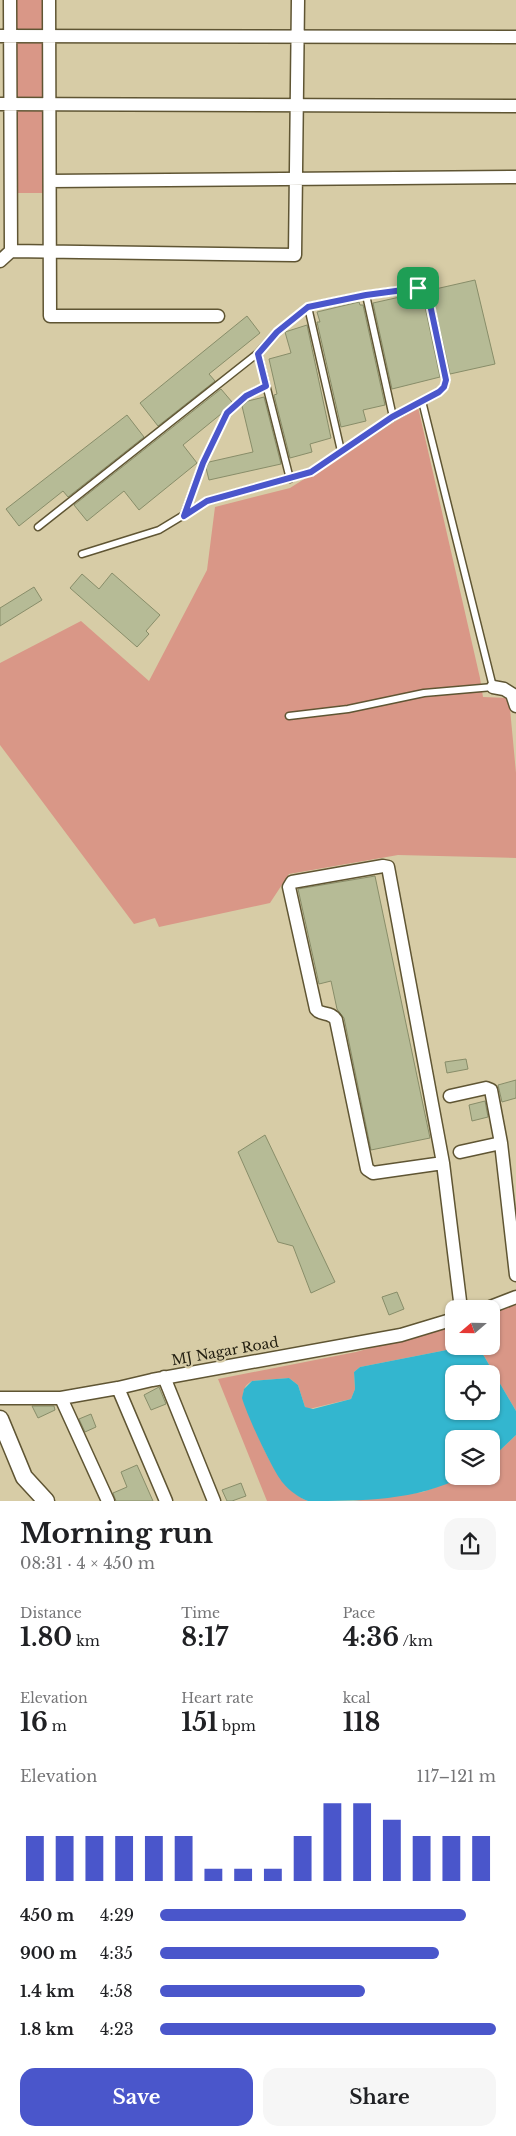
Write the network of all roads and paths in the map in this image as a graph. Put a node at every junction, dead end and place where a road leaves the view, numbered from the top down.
1 (10, 0) edge
2 (49, 0) edge
3 (298, 0) edge
4 (5, 36) edge
5 (49, 36) junction
6 (298, 36) junction
7 (516, 37) edge
8 (5, 104) edge
9 (49, 104) junction
10 (297, 105) junction
11 (516, 106) edge
12 (5, 167) edge
13 (516, 177) edge
14 (296, 178) junction
15 (50, 181) junction
16 (11, 250) junction
17 (50, 251) junction
18 (0, 261) edge
19 (366, 295) junction
20 (308, 307) junction
21 (218, 316) dead end
22 (258, 354) junction
23 (266, 386) junction
24 (422, 401) junction
25 (392, 417) junction
26 (342, 451) junction
27 (290, 479) junction
28 (184, 516) junction
29 (38, 528) dead end
30 (82, 554) dead end
31 (493, 687) junction
32 (515, 697) edge
33 (289, 716) dead end
34 (450, 1096) dead end
35 (501, 1143) junction
36 (460, 1152) dead end
37 (443, 1163) junction
38 (516, 1275) edge
39 (516, 1297) edge
40 (460, 1300) edge
41 (500, 1303) edge
42 (445, 1322) edge
43 (164, 1378) junction
44 (118, 1388) junction
45 (0, 1398) edge
46 (61, 1398) junction
47 (0, 1419) edge
48 (46, 1501) edge
49 (108, 1501) edge
50 (166, 1501) edge
51 (214, 1501) edge

1 - 4 street
2 - 5 street
3 - 6 street
4 - 5 street
4 - 8 street
5 - 6 street
5 - 9 street
6 - 7 street
6 - 10 street
8 - 9 street
8 - 12 street
9 - 10 street
9 - 15 street
10 - 11 street
10 - 14 street
12 - 16 street
13 - 14 street
14 - 15 street
14 - 17 street
15 - 17 street
16 - 17 street
16 - 18 street
17 - 21 street
19 - 20 lane
19 - 24 lane
19 - 25 lane
20 - 22 lane
20 - 26 lane
22 - 23 lane
22 - 29 lane
23 - 27 lane
23 - 28 lane
24 - 25 lane
24 - 31 lane
25 - 26 lane
26 - 27 lane
27 - 28 lane
28 - 30 lane
31 - 32 street
31 - 33 lane
34 - 35 street
35 - 36 street
35 - 38 street
37 - 37 street
37 - 40 street
39 - 41 street
42 - 43 street, MJ Nagar Road
43 - 44 street, MJ Nagar Road
43 - 51 street
44 - 46 street, MJ Nagar Road
44 - 50 street
45 - 46 street, MJ Nagar Road
46 - 49 street
47 - 48 street

